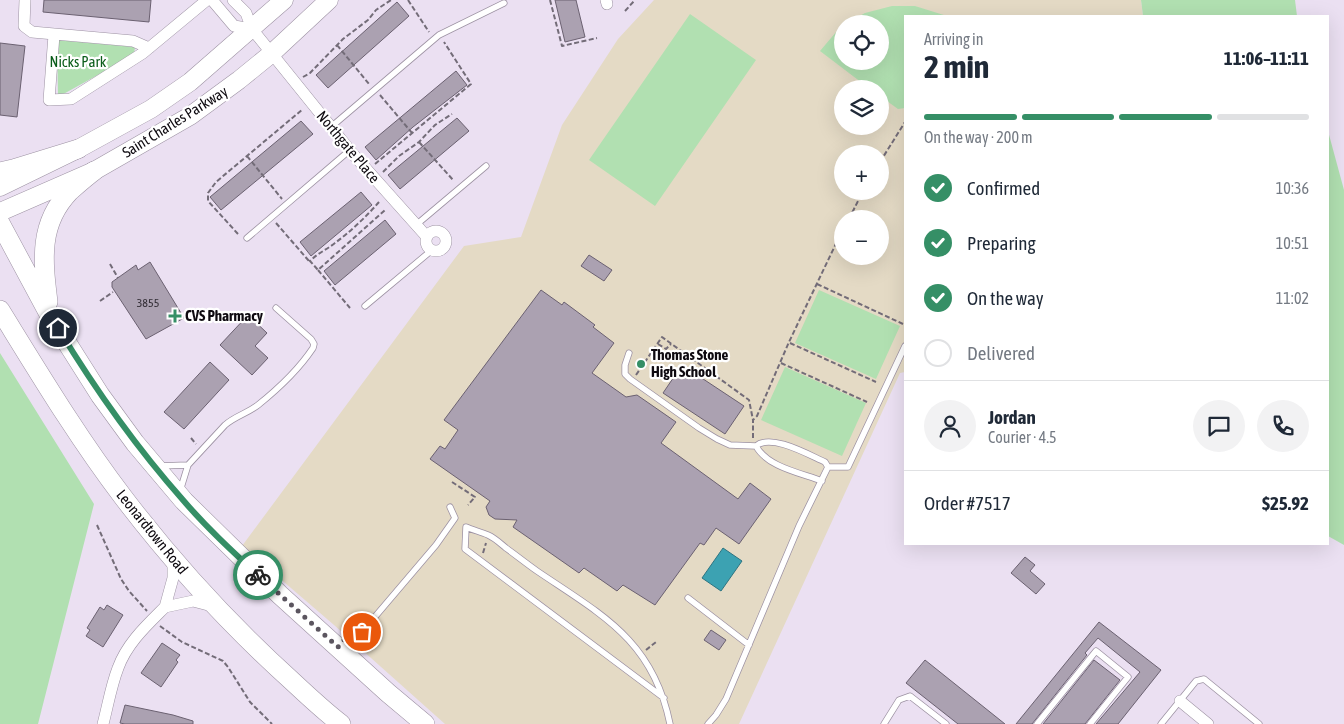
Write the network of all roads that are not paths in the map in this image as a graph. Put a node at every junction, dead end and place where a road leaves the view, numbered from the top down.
1 (25, 0) edge
2 (207, 0) edge
3 (212, 0) edge
4 (233, 0) edge
5 (284, 0) edge
6 (329, 0) edge
7 (504, 3) dead end
8 (252, 29) junction
9 (54, 35) junction
10 (149, 48) junction
11 (271, 54) junction
12 (331, 126) junction
13 (78, 149) junction
14 (350, 150) junction
15 (486, 166) dead end
16 (94, 170) junction
17 (0, 172) edge
18 (0, 187) edge
19 (0, 212) edge
20 (0, 222) edge
21 (416, 226) junction
22 (427, 237) junction
23 (247, 238) dead end
24 (432, 250) junction
25 (365, 306) dead end
26 (276, 308) dead end
27 (0, 310) edge
28 (50, 316) junction
29 (904, 348) edge
30 (629, 353) dead end
31 (756, 446) junction
32 (188, 465) junction
33 (155, 467) junction
34 (828, 467) junction
35 (822, 481) junction
36 (178, 495) junction
37 (450, 507) dead end
38 (173, 561) junction
39 (688, 598) dead end
40 (214, 606) junction
41 (165, 607) junction
42 (362, 632) junction
43 (749, 645) junction
44 (344, 652) junction
45 (664, 698) junction
46 (1180, 701) junction
47 (103, 724) edge
48 (341, 724) edge
49 (425, 724) edge
50 (670, 724) edge
51 (708, 724) edge
52 (884, 724) edge
53 (946, 724) edge
54 (1037, 724) edge
55 (1090, 724) edge
56 (1161, 724) edge
57 (1208, 724) edge
58 (1259, 724) edge

1 - 9 street
2 - 10 street
3 - 8 street
4 - 8 street, Northgate Place
5 - 8 main road, Saint Charles Parkway
6 - 11 main road, Saint Charles Parkway
7 - 12 lane
8 - 11 street, Northgate Place
8 - 13 main road, Saint Charles Parkway
9 - 10 street
9 - 10 street
11 - 12 street, Northgate Place
11 - 16 main road, Saint Charles Parkway
12 - 14 street, Northgate Place
13 - 17 highway
13 - 18 main road, Saint Charles Parkway
14 - 21 street, Northgate Place
14 - 23 lane
15 - 21 lane
16 - 19 main road, Saint Charles Parkway
16 - 28 highway
20 - 28 highway
21 - 22 street, Northgate Place
22 - 24 street
22 - 24 street
24 - 25 lane
26 - 32 lane
27 - 38 highway, Leonardtown Road
28 - 33 highway
29 - 34 lane
30 - 31 lane
31 - 34 lane
31 - 35 lane
32 - 33 lane
32 - 36 lane
33 - 36 highway
34 - 35 lane
35 - 43 lane
36 - 44 highway
37 - 42 lane
38 - 40 highway, Leonardtown Road
38 - 41 street
39 - 43 lane
40 - 41 street
40 - 48 highway, Leonardtown Road
41 - 47 street
42 - 44 lane
42 - 44 lane
43 - 51 lane
44 - 49 highway
45 - 45 lane
45 - 50 lane
46 - 56 lane
46 - 57 street
46 - 58 lane
52 - 53 lane
54 - 55 lane

